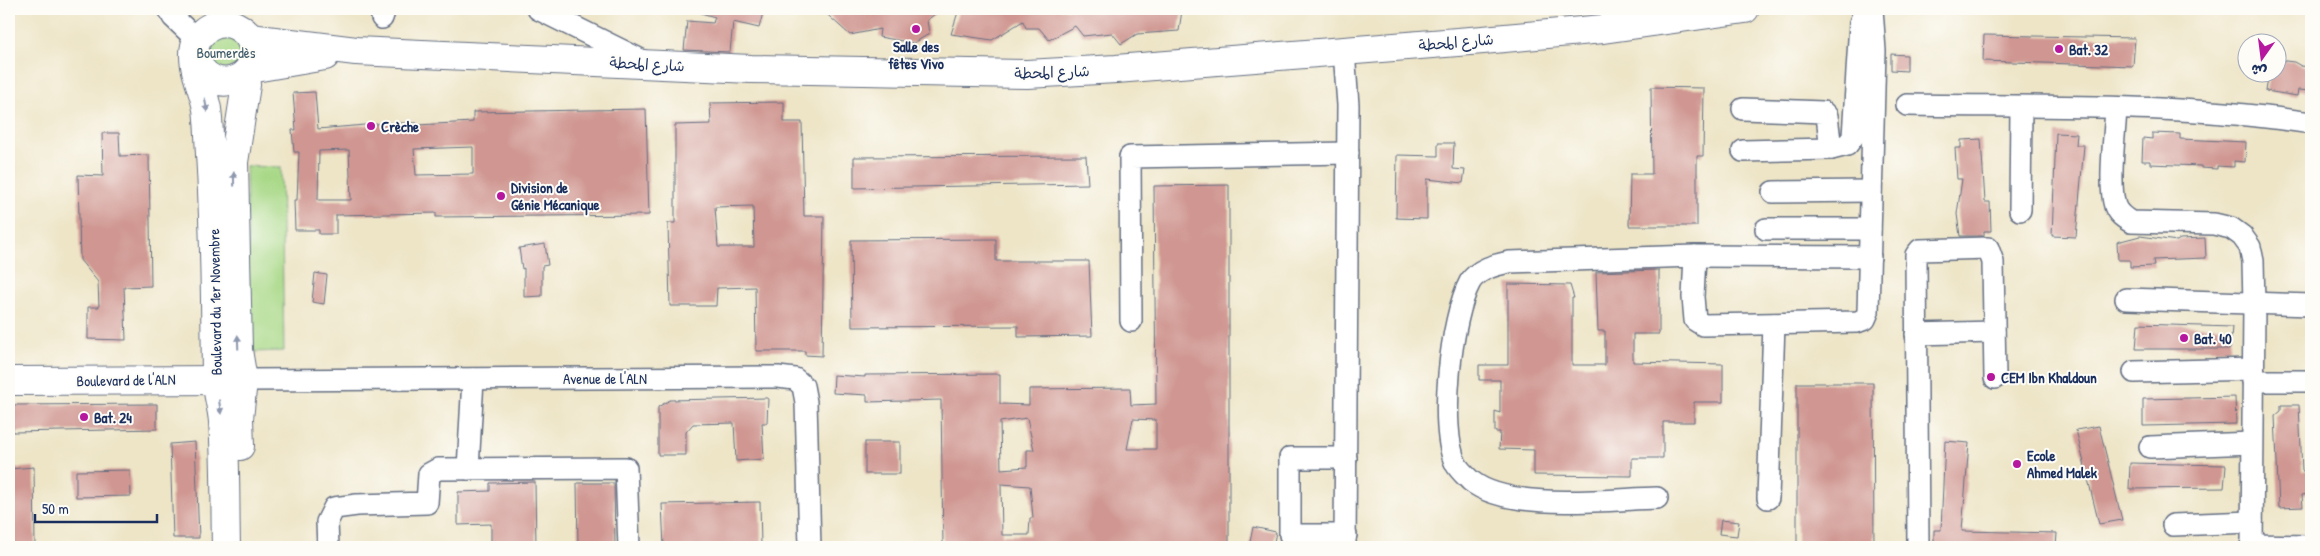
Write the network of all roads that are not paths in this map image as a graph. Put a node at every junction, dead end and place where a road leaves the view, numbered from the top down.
1 (169, 9) edge
2 (538, 9) edge
3 (1745, 9) edge
4 (1865, 9) edge
5 (1872, 9) edge
6 (242, 26) edge
7 (199, 35) edge
8 (356, 51) junction
9 (1344, 51) junction
10 (649, 64) junction
11 (247, 72) junction
12 (1907, 106) dead end
13 (2021, 107) junction
14 (2116, 108) junction
15 (1744, 109) dead end
16 (2311, 123) edge
17 (1831, 149) junction
18 (1743, 151) dead end
19 (1348, 153) junction
20 (1871, 191) junction
21 (1773, 192) dead end
22 (2020, 210) dead end
23 (1766, 229) dead end
24 (1870, 229) junction
25 (1695, 256) junction
26 (1870, 257) junction
27 (2126, 299) dead end
28 (2254, 304) junction
29 (2311, 305) edge
30 (1131, 321) dead end
31 (1774, 324) junction
32 (1994, 332) junction
33 (1916, 334) junction
34 (2134, 372) dead end
35 (2253, 375) junction
36 (1994, 378) dead end
37 (473, 379) junction
38 (230, 380) junction
39 (9, 381) edge
40 (2311, 381) edge
41 (2252, 443) junction
42 (2150, 448) dead end
43 (1346, 458) junction
44 (468, 469) junction
45 (1658, 498) dead end
46 (1768, 498) dead end
47 (2252, 522) junction
48 (2173, 526) dead end
49 (1346, 541) edge
50 (2252, 546) edge
51 (2311, 546) edge
52 (226, 547) edge
53 (242, 547) edge
54 (328, 547) edge
55 (629, 547) edge
56 (810, 547) edge
57 (1918, 547) edge

1 - 7 street
2 - 10 street
3 - 9 main road, شارع المحطة
4 - 17 street
5 - 20 street
6 - 7 main road
6 - 8 main road
6 - 11 main road, Boulevard du 1er Novembre
7 - 11 main road
7 -> 38 main road, Boulevard du 1er Novembre
8 - 10 main road, شارع المحطة
8 - 11 main road
9 - 10 main road, شارع المحطة
9 - 19 street
38 -> 11 main road, Boulevard du 1er Novembre
12 - 13 street
13 - 14 street
13 - 22 street
14 - 16 street
14 - 28 street
15 - 17 street
17 - 18 street
19 - 30 street
19 - 43 street
20 - 21 street
20 - 24 street
23 - 24 street
24 - 26 street
25 - 26 street
25 - 31 street
25 - 45 street
26 - 31 street
27 - 28 street
28 - 29 street
28 - 35 street
31 - 46 street
32 - 33 street
32 - 33 street
32 - 36 street
33 - 57 street
34 - 35 street
35 - 40 street
35 - 41 street
37 - 38 street, Avenue de l'ALN
37 - 44 street
37 - 56 street, Avenue de l'ALN
38 - 39 main road, Boulevard de l'ALN
38 -> 52 main road, Boulevard du 1er Novembre
38 - 53 main road, Boulevard du 1er Novembre
41 - 42 street
41 - 47 street
43 - 49 street
43 - 49 street
44 - 54 street
44 - 55 street
47 - 48 street
47 - 50 street
50 - 51 street

